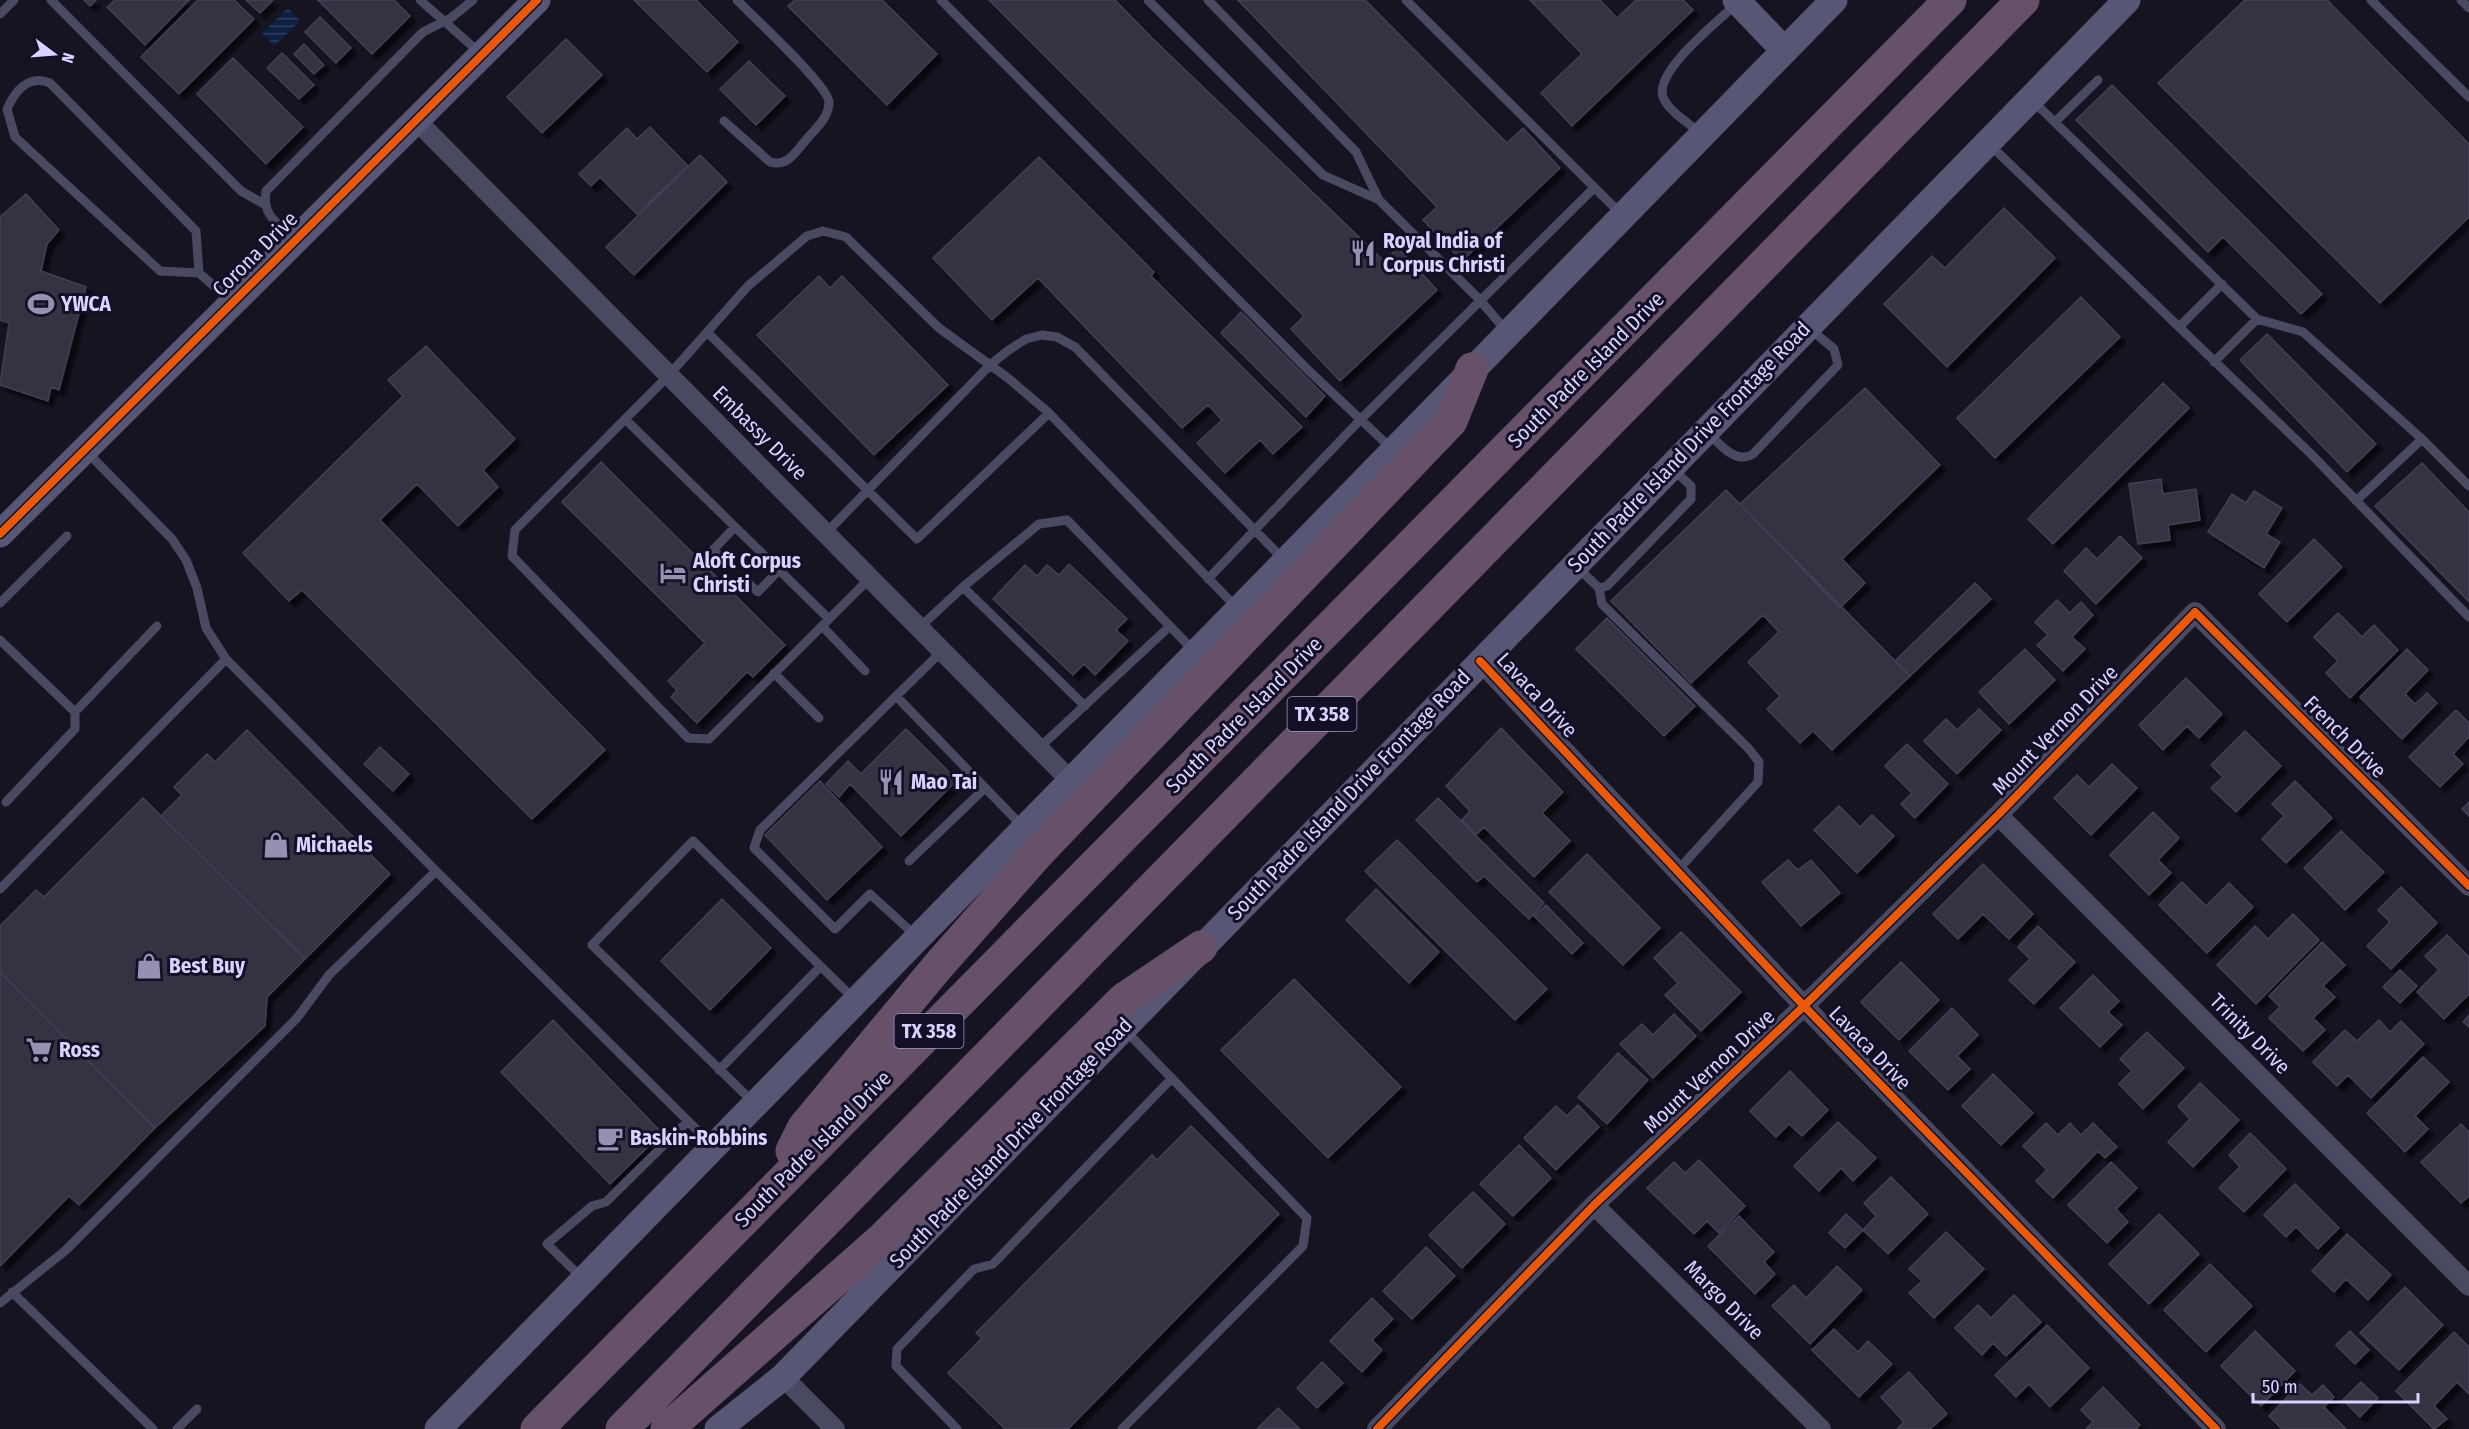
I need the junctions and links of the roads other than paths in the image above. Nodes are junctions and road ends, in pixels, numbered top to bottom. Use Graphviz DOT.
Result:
graph roads {
  1 [pos="14,0"];
  2 [pos="51,0"];
  3 [pos="420,0"];
  4 [pos="473,0"];
  5 [pos="537,0"];
  6 [pos="737,0"];
  7 [pos="940,0"];
  8 [pos="1148,0"];
  9 [pos="1208,0"];
  10 [pos="1406,0"];
  11 [pos="1834,0"];
  12 [pos="1950,0"];
  13 [pos="2023,0"];
  14 [pos="2127,0"];
  15 [pos="2371,0"];
  16 [pos="2461,0"];
  17 [pos="1737,1"];
  18 [pos="2469,8"];
  19 [pos="0,14"];
  20 [pos="442,22"];
  21 [pos="1783,49"];
  22 [pos="481,55"];
  23 [pos="2098,80"];
  24 [pos="2469,97"];
  25 [pos="2030,99"];
  26 [pos="416,120"];
  27 [pos="724,121"];
  28 [pos="2055,122"];
  29 [pos="1701,133"];
  30 [pos="1987,143"];
  31 [pos="1594,188"];
  32 [pos="1379,200"];
  33 [pos="264,204"];
  34 [pos="1622,215"];
  35 [pos="295,240"];
  36 [pos="199,273"];
  37 [pos="2222,284"];
  38 [pos="1480,300"];
  39 [pos="232,302"];
  40 [pos="2258,319"];
  41 [pos="1807,327"];
  42 [pos="2179,327"];
  43 [pos="707,332"];
  44 [pos="1507,332"];
  45 [pos="2214,362"];
  46 [pos="990,365"];
  47 [pos="1472,369"];
  48 [pos="669,375"];
  49 [pos="1048,413"];
  50 [pos="625,419"];
  51 [pos="1361,419"];
  52 [pos="1705,431"];
  53 [pos="2422,440"];
  54 [pos="85,449"];
  55 [pos="1393,449"];
  56 [pos="1670,466"];
  57 [pos="2469,486"];
  58 [pos="867,491"];
  59 [pos="2355,501"];
  60 [pos="735,527"];
  61 [pos="1255,531"];
  62 [pos="826,533"];
  63 [pos="0,534"];
  64 [pos="67,536"];
  65 [pos="721,558"];
  66 [pos="1284,561"];
  67 [pos="1574,564"];
  68 [pos="779,570"];
  69 [pos="870,578"];
  70 [pos="1209,579"];
  71 [pos="748,583"];
  72 [pos="963,587"];
  73 [pos="1599,588"];
  74 [pos="0,603"];
  75 [pos="1238,609"];
  76 [pos="2195,612"];
  77 [pos="2469,617"];
  78 [pos="825,623"];
  79 [pos="157,626"];
  80 [pos="1170,626"];
  81 [pos="920,628"];
  82 [pos="0,640"];
  83 [pos="942,651"];
  84 [pos="1195,652"];
  85 [pos="226,658"];
  86 [pos="1480,661"];
  87 [pos="865,671"];
  88 [pos="774,674"];
  89 [pos="896,696"];
  90 [pos="1085,706"];
  91 [pos="75,712"];
  92 [pos="819,718"];
  93 [pos="1039,748"];
  94 [pos="1070,780"];
  95 [pos="985,788"];
  96 [pos="6,802"];
  97 [pos="1998,814"];
  98 [pos="1024,828"];
  99 [pos="909,861"];
  100 [pos="436,871"];
  101 [pos="1677,871"];
  102 [pos="2469,886"];
  103 [pos="0,889"];
  104 [pos="919,938"];
  105 [pos="1201,947"];
  106 [pos="820,967"];
  107 [pos="857,1002"];
  108 [pos="1804,1006"];
  109 [pos="1123,1028"];
  110 [pos="719,1070"];
  111 [pos="1172,1078"];
  112 [pos="756,1105"];
  113 [pos="688,1122"];
  114 [pos="714,1148"];
  115 [pos="774,1188"];
  116 [pos="1594,1205"];
  117 [pos="584,1280"];
  118 [pos="2469,1286"];
  119 [pos="12,1292"];
  120 [pos="0,1303"];
  121 [pos="783,1377"];
  122 [pos="197,1409"];
  123 [pos="153,1429"];
  124 [pos="177,1429"];
  125 [pos="438,1429"];
  126 [pos="537,1429"];
  127 [pos="622,1429"];
  128 [pos="667,1429"];
  129 [pos="718,1429"];
  130 [pos="836,1429"];
  131 [pos="957,1429"];
  132 [pos="1122,1429"];
  133 [pos="1377,1429"];
  134 [pos="1821,1429"];
  135 [pos="2216,1429"];
  1 -- 19 [label="lane"];
  2 -- 33 [label="lane"];
  3 -- 20 [label="lane"];
  4 -- 20 [label="lane"];
  5 -- 22 [label="main road, Corona Drive"];
  6 -- 27 [label="lane"];
  7 -- 51 [label="lane"];
  8 -- 32 [label="lane"];
  9 -- 32 [label="lane"];
  10 -- 31 [label="lane"];
  11 -- 21 [label="main road"];
  12 -- 115 [label="highway, South Padre Island Drive / TX 358"];
  13 -- 127 [label="highway, TX 358"];
  14 -- 25 [label="main road, South Padre Island Drive Frontage Road"];
  15 -- 24 [label="lane"];
  16 -- 18 [label="lane"];
  17 -- 21 [label="main road"];
  17 -- 29 [label="lane"];
  20 -- 22 [label="lane"];
  20 -- 33 [label="lane"];
  21 -- 29 [label="main road"];
  22 -- 26 [label="main road, Corona Drive"];
  23 -- 28 [label="lane"];
  25 -- 28 [label="lane"];
  25 -- 30 [label="main road, South Padre Island Drive Frontage Road"];
  26 -- 35 [label="main road, Corona Drive"];
  26 -- 48 [label="street, Embassy Drive"];
  28 -- 37 [label="lane"];
  29 -- 34 [label="main road"];
  30 -- 41 [label="main road, South Padre Island Drive Frontage Road"];
  30 -- 42 [label="lane"];
  31 -- 34 [label="lane"];
  31 -- 38 [label="lane"];
  32 -- 38 [label="lane"];
  33 -- 35 [label="lane"];
  34 -- 44 [label="main road"];
  35 -- 39 [label="main road, Corona Drive"];
  36 -- 36 [label="lane"];
  36 -- 39 [label="lane"];
  37 -- 40 [label="lane"];
  37 -- 42 [label="lane"];
  38 -- 44 [label="lane"];
  38 -- 51 [label="lane"];
  39 -- 54 [label="main road, Corona Drive"];
  40 -- 45 [label="lane"];
  40 -- 53 [label="lane"];
  41 -- 52 [label="main road, South Padre Island Drive Frontage Road"];
  41 -- 52 [label="lane"];
  42 -- 45 [label="lane"];
  43 -- 46 [label="lane"];
  43 -- 48 [label="lane"];
  43 -- 58 [label="lane"];
  44 -- 47 [label="main road"];
  45 -- 59 [label="lane"];
  46 -- 49 [label="lane"];
  46 -- 58 [label="lane"];
  46 -- 61 [label="lane"];
  47 -- 55 [label="main road"];
  47 -- 115 [label="highway"];
  48 -- 50 [label="lane"];
  48 -- 62 [label="street, Embassy Drive"];
  49 -- 58 [label="lane"];
  49 -- 70 [label="lane"];
  50 -- 60 [label="lane"];
  50 -- 88 [label="lane"];
  51 -- 55 [label="lane"];
  51 -- 61 [label="lane"];
  52 -- 56 [label="main road, South Padre Island Drive Frontage Road"];
  53 -- 57 [label="lane"];
  53 -- 59 [label="lane"];
  54 -- 63 [label="main road, Corona Drive"];
  54 -- 85 [label="lane"];
  55 -- 66 [label="main road"];
  56 -- 67 [label="main road, South Padre Island Drive Frontage Road"];
  56 -- 73 [label="lane"];
  58 -- 62 [label="lane"];
  59 -- 77 [label="lane"];
  60 -- 65 [label="lane"];
  60 -- 68 [label="lane"];
  61 -- 66 [label="lane"];
  61 -- 70 [label="lane"];
  62 -- 69 [label="street, Embassy Drive"];
  64 -- 74 [label="lane"];
  66 -- 75 [label="main road"];
  67 -- 73 [label="lane"];
  67 -- 86 [label="main road, South Padre Island Drive Frontage Road"];
  68 -- 71 [label="lane"];
  68 -- 78 [label="lane"];
  69 -- 78 [label="lane"];
  69 -- 81 [label="street, Embassy Drive"];
  70 -- 75 [label="lane"];
  72 -- 80 [label="lane"];
  72 -- 81 [label="lane"];
  72 -- 90 [label="lane"];
  73 -- 101 [label="lane"];
  75 -- 84 [label="main road"];
  76 -- 97 [label="street, Mount Vernon Drive"];
  76 -- 102 [label="street, French Drive"];
  78 -- 87 [label="lane"];
  78 -- 88 [label="lane"];
  79 -- 91 [label="lane"];
  80 -- 84 [label="lane"];
  80 -- 90 [label="lane"];
  81 -- 83 [label="street, Embassy Drive"];
  82 -- 91 [label="lane"];
  83 -- 89 [label="lane"];
  83 -- 93 [label="street, Embassy Drive"];
  84 -- 94 [label="main road"];
  85 -- 100 [label="lane"];
  85 -- 103 [label="lane"];
  86 -- 101 [label="street, Lavaca Drive"];
  86 -- 105 [label="main road, South Padre Island Drive Frontage Road"];
  88 -- 92 [label="lane"];
  89 -- 95 [label="lane"];
  89 -- 104 [label="lane"];
  90 -- 93 [label="lane"];
  91 -- 96 [label="lane"];
  93 -- 94 [label="street, Embassy Drive"];
  94 -- 98 [label="main road"];
  95 -- 98 [label="lane"];
  95 -- 99 [label="lane"];
  97 -- 108 [label="street, Mount Vernon Drive"];
  97 -- 118 [label="street, Trinity Drive"];
  98 -- 104 [label="main road"];
  100 -- 113 [label="lane"];
  100 -- 119 [label="lane"];
  101 -- 108 [label="street, Lavaca Drive"];
  104 -- 107 [label="main road"];
  105 -- 109 [label="main road, South Padre Island Drive Frontage Road"];
  105 -- 128 [label="highway"];
  106 -- 107 [label="lane"];
  106 -- 110 [label="lane"];
  106 -- 110 [label="lane"];
  107 -- 112 [label="main road"];
  108 -- 116 [label="street, Mount Vernon Drive"];
  108 -- 135 [label="street, Lavaca Drive"];
  109 -- 111 [label="lane"];
  109 -- 121 [label="main road, South Padre Island Drive Frontage Road"];
  110 -- 112 [label="lane"];
  111 -- 131 [label="lane"];
  111 -- 132 [label="lane"];
  112 -- 114 [label="main road"];
  113 -- 114 [label="lane"];
  113 -- 117 [label="lane"];
  114 -- 117 [label="main road"];
  115 -- 126 [label="highway, South Padre Island Drive / TX 358"];
  116 -- 133 [label="street, Mount Vernon Drive"];
  116 -- 134 [label="street, Margo Drive"];
  117 -- 125 [label="main road"];
  119 -- 120 [label="lane"];
  119 -- 123 [label="lane"];
  121 -- 129 [label="main road, South Padre Island Drive Frontage Road"];
  121 -- 130 [label="street"];
  122 -- 124 [label="lane"];
}
